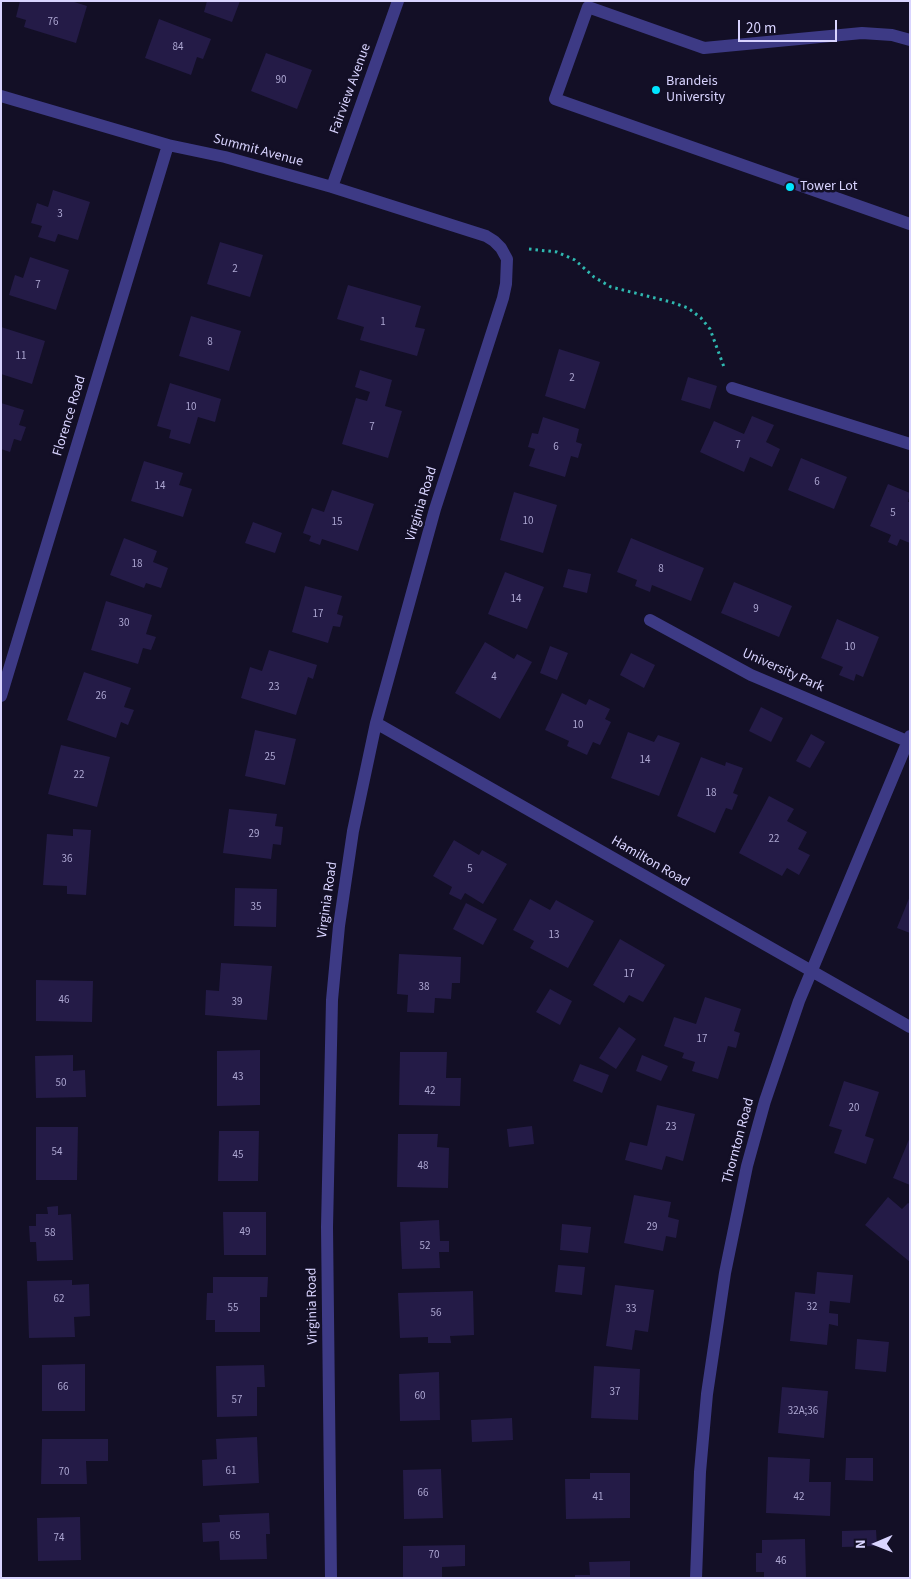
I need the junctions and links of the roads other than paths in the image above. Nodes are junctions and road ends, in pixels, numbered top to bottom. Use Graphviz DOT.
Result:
graph roads {
  1 [pos="398,1"];
  2 [pos="910,40"];
  3 [pos="1,96"];
  4 [pos="168,145"];
  5 [pos="332,187"];
  6 [pos="910,224"];
  7 [pos="501,248"];
  8 [pos="732,388"];
  9 [pos="910,444"];
  10 [pos="650,620"];
  11 [pos="1,696"];
  12 [pos="376,723"];
  13 [pos="908,739"];
  14 [pos="811,970"];
  15 [pos="910,1027"];
  16 [pos="331,1578"];
  17 [pos="696,1578"];
  1 -- 5 [label="street, Fairview Avenue"];
  2 -- 6 [label="street"];
  3 -- 4 [label="street, Summit Avenue"];
  4 -- 5 [label="street, Summit Avenue"];
  4 -- 11 [label="street, Florence Road"];
  5 -- 7 [label="street, Summit Avenue"];
  7 -- 12 [label="street, Virginia Road"];
  8 -- 9 [label="street"];
  10 -- 13 [label="street, University Park"];
  12 -- 14 [label="street, Hamilton Road"];
  12 -- 16 [label="street, Virginia Road"];
  13 -- 14 [label="street, Thornton Road"];
  14 -- 15 [label="street, Hamilton Road"];
  14 -- 17 [label="street, Thornton Road"];
}
